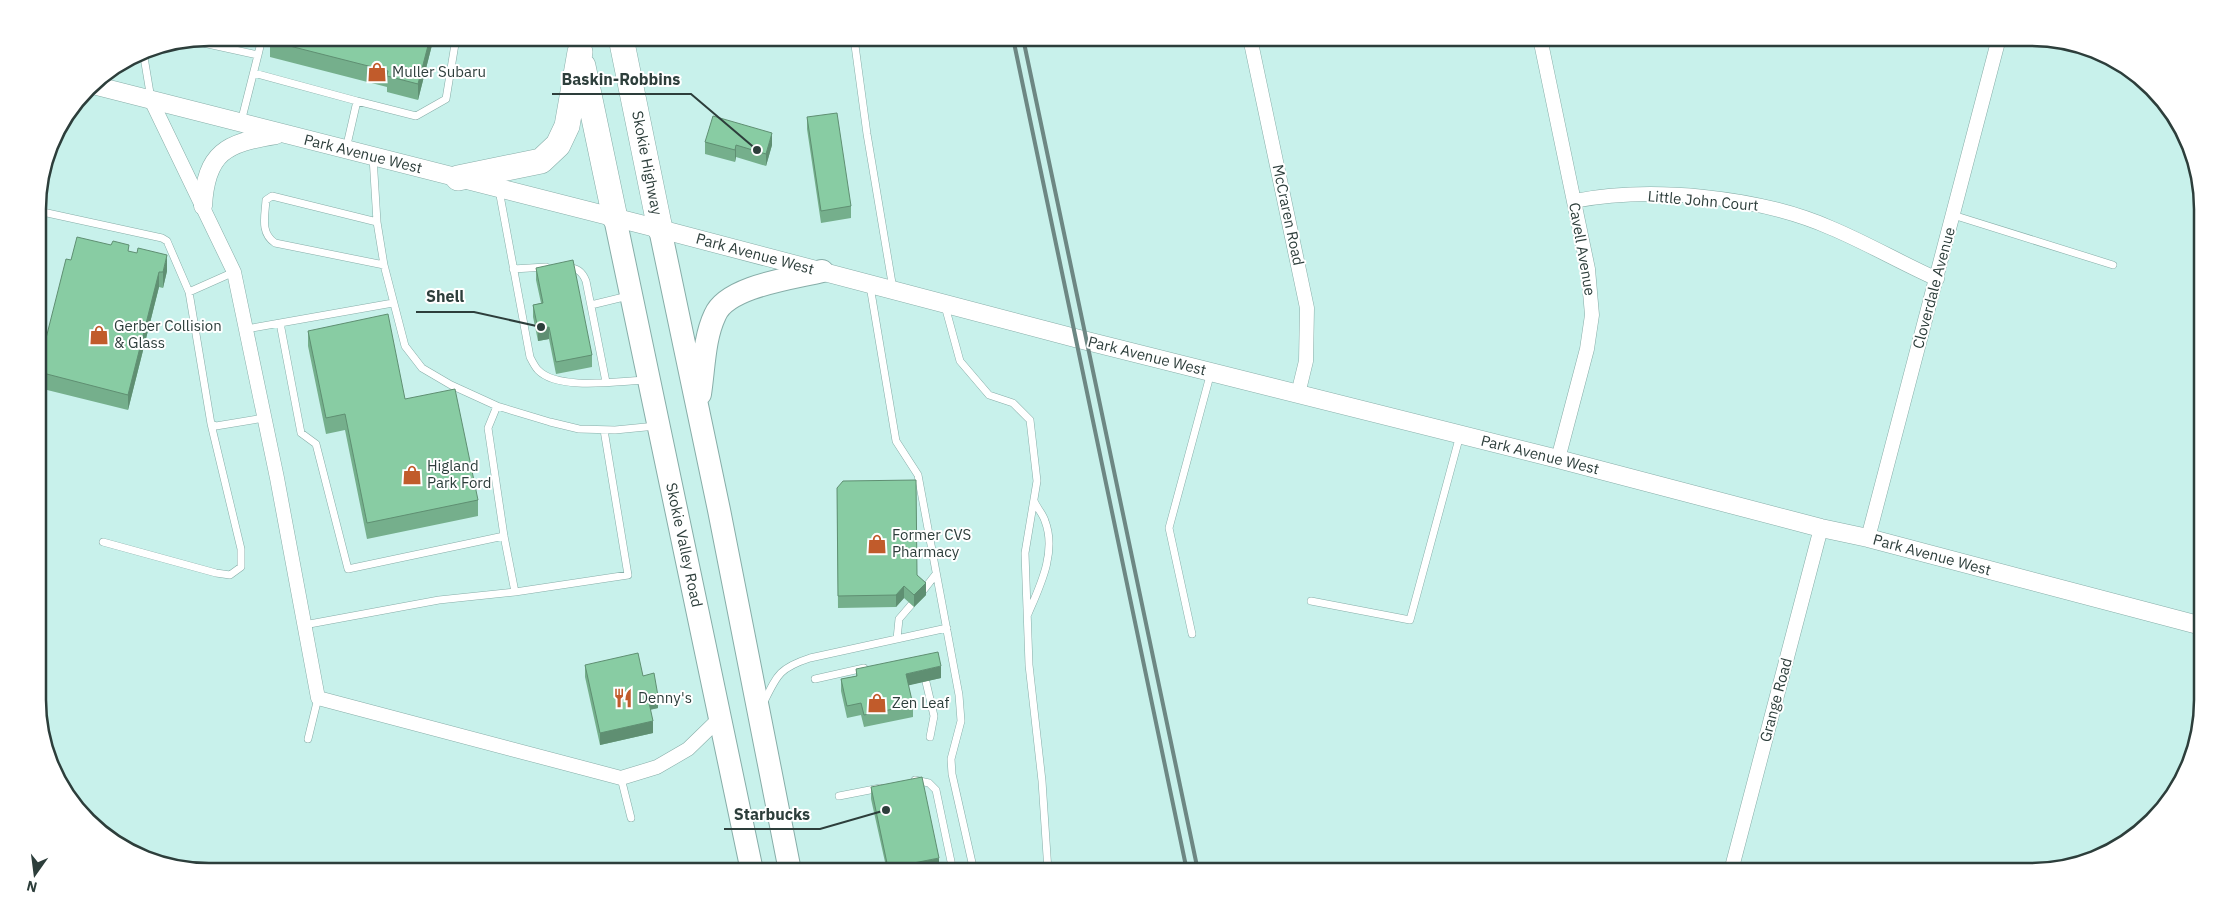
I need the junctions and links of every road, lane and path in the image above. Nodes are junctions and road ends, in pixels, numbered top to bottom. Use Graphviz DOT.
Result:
graph roads {
  1 [pos="217,46"];
  2 [pos="260,46"];
  3 [pos="455,46"];
  4 [pos="578,46"];
  5 [pos="578,46"];
  6 [pos="623,46"];
  7 [pos="855,46"];
  8 [pos="1252,46"];
  9 [pos="1542,46"];
  10 [pos="1997,46"];
  11 [pos="258,55"];
  12 [pos="144,60"];
  13 [pos="254,73"];
  14 [pos="102,87"];
  15 [pos="151,100"];
  16 [pos="357,101"];
  17 [pos="241,122"];
  18 [pos="284,133"];
  19 [pos="345,149"];
  20 [pos="373,156"];
  21 [pos="458,178"];
  22 [pos="498,188"];
  23 [pos="1574,201"];
  24 [pos="203,206"];
  25 [pos="47,213"];
  26 [pos="1953,215"];
  27 [pos="615,218"];
  28 [pos="377,222"];
  29 [pos="660,229"];
  30 [pos="384,265"];
  31 [pos="2113,265"];
  32 [pos="560,266"];
  33 [pos="551,267"];
  34 [pos="513,269"];
  35 [pos="822,271"];
  36 [pos="234,272"];
  37 [pos="1937,279"];
  38 [pos="869,284"];
  39 [pos="893,290"];
  40 [pos="189,292"];
  41 [pos="631,295"];
  42 [pos="393,303"];
  43 [pos="944,303"];
  44 [pos="591,305"];
  45 [pos="280,323"];
  46 [pos="246,329"];
  47 [pos="1211,372"];
  48 [pos="649,380"];
  49 [pos="606,382"];
  50 [pos="1298,394"];
  51 [pos="497,406"];
  52 [pos="698,410"];
  53 [pos="264,418"];
  54 [pos="211,424"];
  55 [pos="659,426"];
  56 [pos="604,430"];
  57 [pos="1460,435"];
  58 [pos="1558,459"];
  59 [pos="1034,501"];
  60 [pos="1821,528"];
  61 [pos="504,536"];
  62 [pos="1868,538"];
  63 [pos="103,542"];
  64 [pos="936,574"];
  65 [pos="515,592"];
  66 [pos="922,592"];
  67 [pos="1311,601"];
  68 [pos="911,604"];
  69 [pos="1027,617"];
  70 [pos="2194,624"];
  71 [pos="304,625"];
  72 [pos="947,628"];
  73 [pos="1192,634"];
  74 [pos="896,638"];
  75 [pos="872,667"];
  76 [pos="815,679"];
  77 [pos="926,682"];
  78 [pos="318,698"];
  79 [pos="759,713"];
  80 [pos="720,718"];
  81 [pos="930,737"];
  82 [pos="308,739"];
  83 [pos="621,778"];
  84 [pos="906,782"];
  85 [pos="887,786"];
  86 [pos="839,796"];
  87 [pos="631,818"];
  88 [pos="1733,862"];
  89 [pos="750,863"];
  90 [pos="788,863"];
  91 [pos="950,863"];
  92 [pos="972,863"];
  93 [pos="1047,863"];
  1 -- 11 [label="lane"];
  2 -- 11 [label="lane"];
  3 -- 16 [label="lane"];
  4 -- 21 [label="highway"];
  5 -- 27 [label="highway"];
  6 -- 29 [label="highway, Skokie Highway"];
  7 -- 39 [label="lane"];
  8 -- 50 [label="street, McCraren Road"];
  9 -- 23 [label="street, Cavell Avenue"];
  10 -- 26 [label="street, Cloverdale Avenue"];
  11 -- 13 [label="lane"];
  12 -- 15 [label="lane"];
  13 -- 16 [label="lane"];
  13 -- 17 [label="lane"];
  14 -- 15 [label="street, Park Avenue West"];
  15 -- 17 [label="street, Park Avenue West"];
  15 -- 24 [label="street"];
  16 -- 19 [label="lane"];
  17 -- 18 [label="street, Park Avenue West"];
  18 -- 19 [label="street, Park Avenue West"];
  18 -- 24 [label="street"];
  19 -- 20 [label="street, Park Avenue West"];
  20 -- 21 [label="street, Park Avenue West"];
  20 -- 28 [label="lane"];
  21 -- 22 [label="street, Park Avenue West"];
  22 -- 27 [label="street, Park Avenue West"];
  22 -- 34 [label="lane"];
  23 -- 37 [label="street, Little John Court"];
  23 -- 58 [label="street, Cavell Avenue"];
  24 -- 36 [label="street"];
  25 -- 40 [label="lane"];
  26 -- 31 [label="lane"];
  26 -- 37 [label="street, Cloverdale Avenue"];
  27 -- 29 [label="street, Park Avenue West"];
  27 -- 41 [label="highway, Skokie Valley Road"];
  28 -- 30 [label="lane"];
  28 -- 30 [label="lane"];
  29 -- 35 [label="street, Park Avenue West"];
  29 -- 52 [label="highway"];
  30 -- 42 [label="lane"];
  32 -- 44 [label="lane"];
  33 -- 34 [label="lane"];
  34 -- 49 [label="lane"];
  35 -- 38 [label="street, Park Avenue West"];
  35 -- 52 [label="highway"];
  36 -- 40 [label="lane"];
  36 -- 46 [label="street"];
  37 -- 62 [label="street, Cloverdale Avenue"];
  38 -- 39 [label="street, Park Avenue West"];
  38 -- 64 [label="lane"];
  39 -- 43 [label="street, Park Avenue West"];
  40 -- 54 [label="lane"];
  41 -- 44 [label="lane"];
  41 -- 48 [label="highway, Skokie Valley Road"];
  42 -- 45 [label="lane"];
  42 -- 51 [label="lane"];
  43 -- 47 [label="street, Park Avenue West"];
  43 -- 59 [label="lane"];
  44 -- 49 [label="lane"];
  45 -- 46 [label="lane"];
  45 -- 61 [label="lane"];
  46 -- 53 [label="street"];
  47 -- 50 [label="street, Park Avenue West"];
  47 -- 73 [label="lane"];
  48 -- 49 [label="lane"];
  48 -- 55 [label="highway, Skokie Valley Road"];
  50 -- 57 [label="street, Park Avenue West"];
  51 -- 56 [label="lane"];
  51 -- 61 [label="lane"];
  52 -- 79 [label="highway"];
  53 -- 54 [label="lane"];
  53 -- 71 [label="street"];
  54 -- 63 [label="lane"];
  55 -- 56 [label="lane"];
  55 -- 80 [label="highway, Skokie Valley Road"];
  56 -- 65 [label="lane"];
  57 -- 58 [label="street, Park Avenue West"];
  57 -- 67 [label="lane"];
  58 -- 60 [label="street, Park Avenue West"];
  59 -- 69 [label="lane"];
  59 -- 69 [label="lane"];
  60 -- 62 [label="street, Park Avenue West"];
  60 -- 88 [label="street, Grange Road"];
  61 -- 65 [label="lane"];
  62 -- 70 [label="street, Park Avenue West"];
  64 -- 66 [label="lane"];
  64 -- 72 [label="lane"];
  65 -- 71 [label="lane"];
  68 -- 74 [label="lane"];
  69 -- 93 [label="lane"];
  71 -- 78 [label="street"];
  72 -- 74 [label="lane"];
  72 -- 92 [label="lane"];
  74 -- 79 [label="lane"];
  75 -- 76 [label="lane"];
  77 -- 81 [label="lane"];
  78 -- 82 [label="lane"];
  78 -- 83 [label="street"];
  79 -- 90 [label="highway"];
  80 -- 83 [label="street"];
  80 -- 89 [label="highway, Skokie Valley Road"];
  83 -- 87 [label="lane"];
  84 -- 91 [label="lane"];
  85 -- 86 [label="lane"];
}
